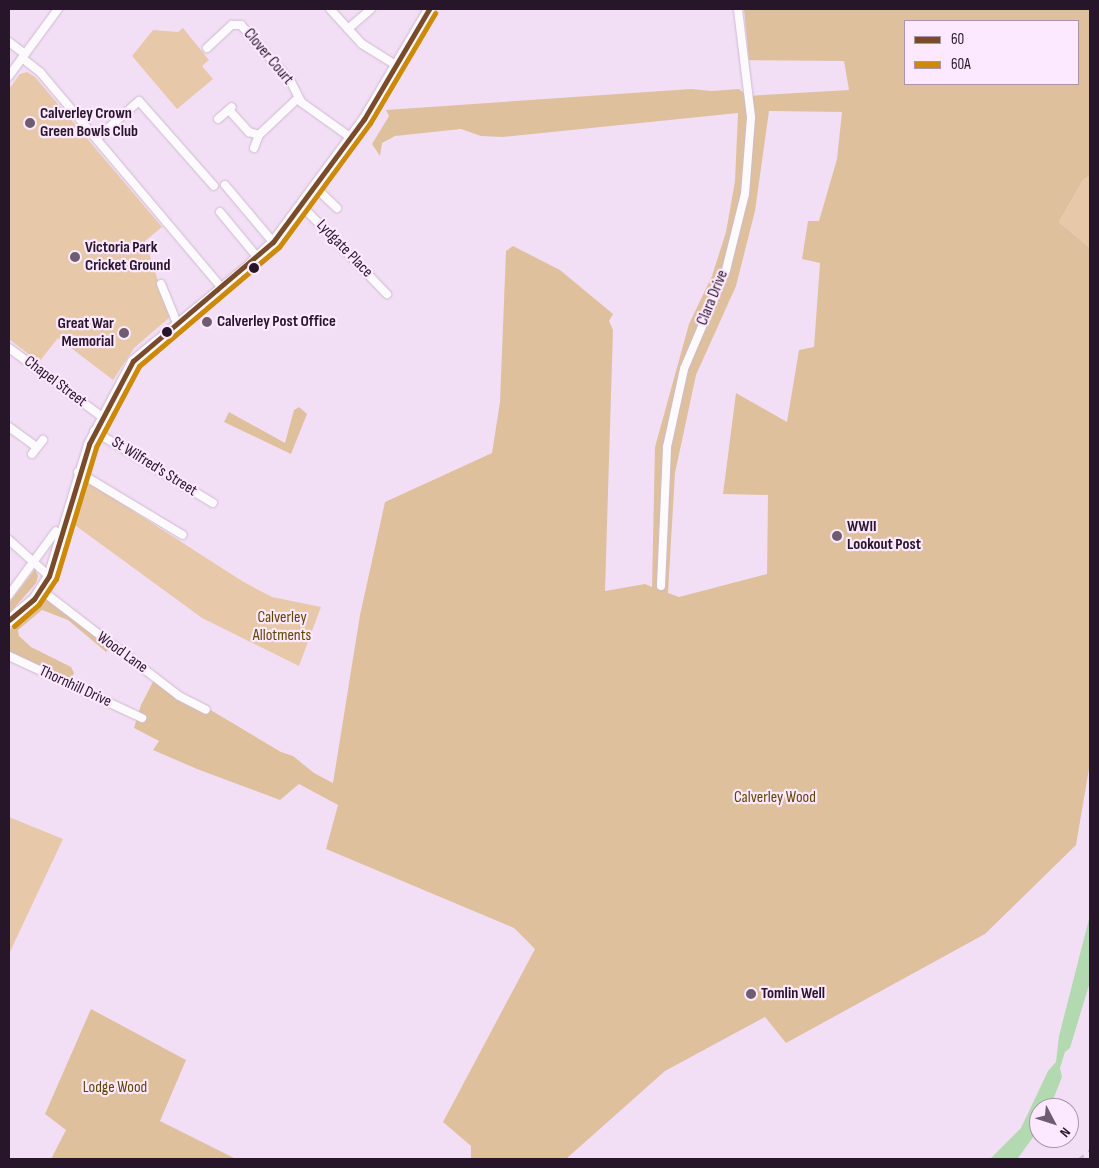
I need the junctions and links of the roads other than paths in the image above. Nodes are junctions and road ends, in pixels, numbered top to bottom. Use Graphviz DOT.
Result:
graph roads {
  1 [pos="58,9"];
  2 [pos="330,9"];
  3 [pos="371,9"];
  4 [pos="429,9"];
  5 [pos="738,9"];
  6 [pos="348,29"];
  7 [pos="9,42"];
  8 [pos="207,48"];
  9 [pos="23,56"];
  10 [pos="395,65"];
  11 [pos="9,76"];
  12 [pos="298,98"];
  13 [pos="218,118"];
  14 [pos="259,135"];
  15 [pos="350,137"];
  16 [pos="97,138"];
  17 [pos="254,148"];
  18 [pos="225,185"];
  19 [pos="214,186"];
  20 [pos="314,186"];
  21 [pos="301,205"];
  22 [pos="337,208"];
  23 [pos="220,212"];
  24 [pos="273,242"];
  25 [pos="258,258"];
  26 [pos="161,284"];
  27 [pos="222,288"];
  28 [pos="386,294"];
  29 [pos="177,323"];
  30 [pos="9,348"];
  31 [pos="101,416"];
  32 [pos="9,427"];
  33 [pos="94,431"];
  34 [pos="43,440"];
  35 [pos="78,472"];
  36 [pos="213,503"];
  37 [pos="56,531"];
  38 [pos="183,535"];
  39 [pos="9,540"];
  40 [pos="34,563"];
  41 [pos="49,576"];
  42 [pos="661,586"];
  43 [pos="41,590"];
  44 [pos="9,595"];
  45 [pos="9,620"];
  46 [pos="9,656"];
  47 [pos="206,710"];
  48 [pos="142,718"];
  1 -- 9 [label="street"];
  2 -- 6 [label="street"];
  3 -- 6 [label="street"];
  4 -- 10 [label="main road"];
  5 -- 42 [label="street, Clara Drive"];
  6 -- 10 [label="street"];
  7 -- 9 [label="street"];
  8 -- 12 [label="street, Clover Court"];
  9 -- 11 [label="street"];
  9 -- 16 [label="street"];
  10 -- 15 [label="main road"];
  12 -- 14 [label="street"];
  12 -- 15 [label="street, Clover Court"];
  13 -- 14 [label="street"];
  14 -- 17 [label="street"];
  15 -- 20 [label="main road"];
  16 -- 19 [label="street"];
  16 -- 27 [label="street"];
  18 -- 24 [label="street"];
  20 -- 21 [label="main road"];
  20 -- 22 [label="street"];
  21 -- 24 [label="main road"];
  21 -- 28 [label="street, Lydgate Place"];
  23 -- 25 [label="street"];
  24 -- 25 [label="main road"];
  25 -- 27 [label="main road"];
  26 -- 29 [label="street"];
  27 -- 29 [label="main road"];
  29 -- 31 [label="main road"];
  30 -- 31 [label="street, Chapel Street"];
  31 -- 33 [label="main road"];
  32 -- 34 [label="street"];
  33 -- 35 [label="main road"];
  33 -- 36 [label="street, St Wilfred's Street"];
  35 -- 38 [label="street"];
  35 -- 41 [label="main road"];
  37 -- 40 [label="street"];
  39 -- 40 [label="street"];
  40 -- 41 [label="street"];
  40 -- 44 [label="street"];
  41 -- 43 [label="main road"];
  43 -- 45 [label="main road"];
  43 -- 47 [label="street, Wood Lane"];
  46 -- 48 [label="street, Thornhill Drive"];
}
